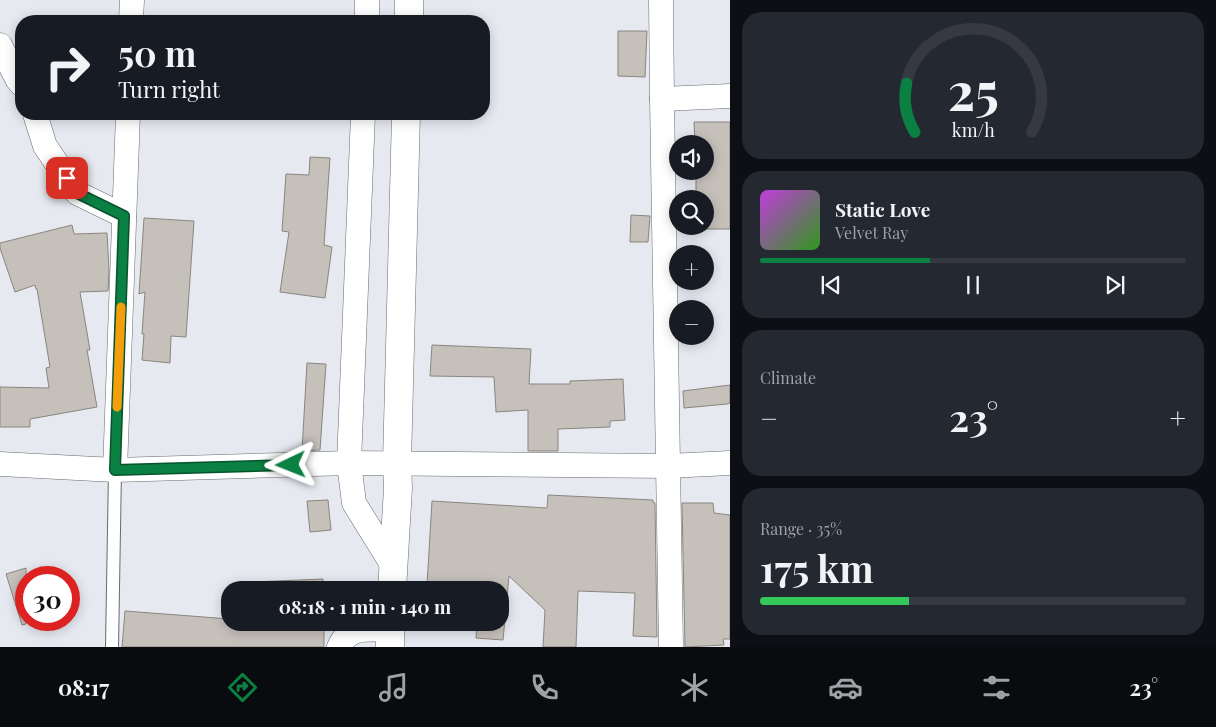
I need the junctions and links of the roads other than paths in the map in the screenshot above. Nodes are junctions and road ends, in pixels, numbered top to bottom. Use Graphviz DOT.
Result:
graph roads {
  1 [pos="132,0"];
  2 [pos="367,0"];
  3 [pos="409,0"];
  4 [pos="661,0"];
  5 [pos="131,15"];
  6 [pos="367,15"];
  7 [pos="409,15"];
  8 [pos="0,45"];
  9 [pos="13,82"];
  10 [pos="730,96"];
  11 [pos="662,99"];
  12 [pos="37,120"];
  13 [pos="128,120"];
  14 [pos="363,120"];
  15 [pos="406,120"];
  16 [pos="124,216"];
  17 [pos="349,463"];
  18 [pos="397,463"];
  19 [pos="730,463"];
  20 [pos="0,464"];
  21 [pos="668,466"];
  22 [pos="115,470"];
  23 [pos="392,578"];
  24 [pos="390,633"];
  25 [pos="112,647"];
  26 [pos="339,647"];
  27 [pos="671,647"];
  1 -- 5 [label="street"];
  2 -- 6 [label="street"];
  3 -- 7 [label="highway"];
  4 -- 11 [label="street"];
  8 -- 9 [label="street"];
  10 -- 11 [label="street"];
  11 -- 21 [label="street"];
  12 -- 16 [label="street"];
  13 -- 16 [label="street"];
  14 -- 17 [label="street"];
  15 -- 18 [label="highway"];
  16 -- 22 [label="street"];
  17 -- 18 [label="street"];
  17 -- 22 [label="street"];
  17 -- 23 [label="street"];
  18 -- 21 [label="street"];
  18 -- 23 [label="highway"];
  19 -- 21 [label="street"];
  20 -- 22 [label="street"];
  21 -- 27 [label="street"];
  22 -- 25 [label="lane"];
  24 -- 26 [label="street"];
}
